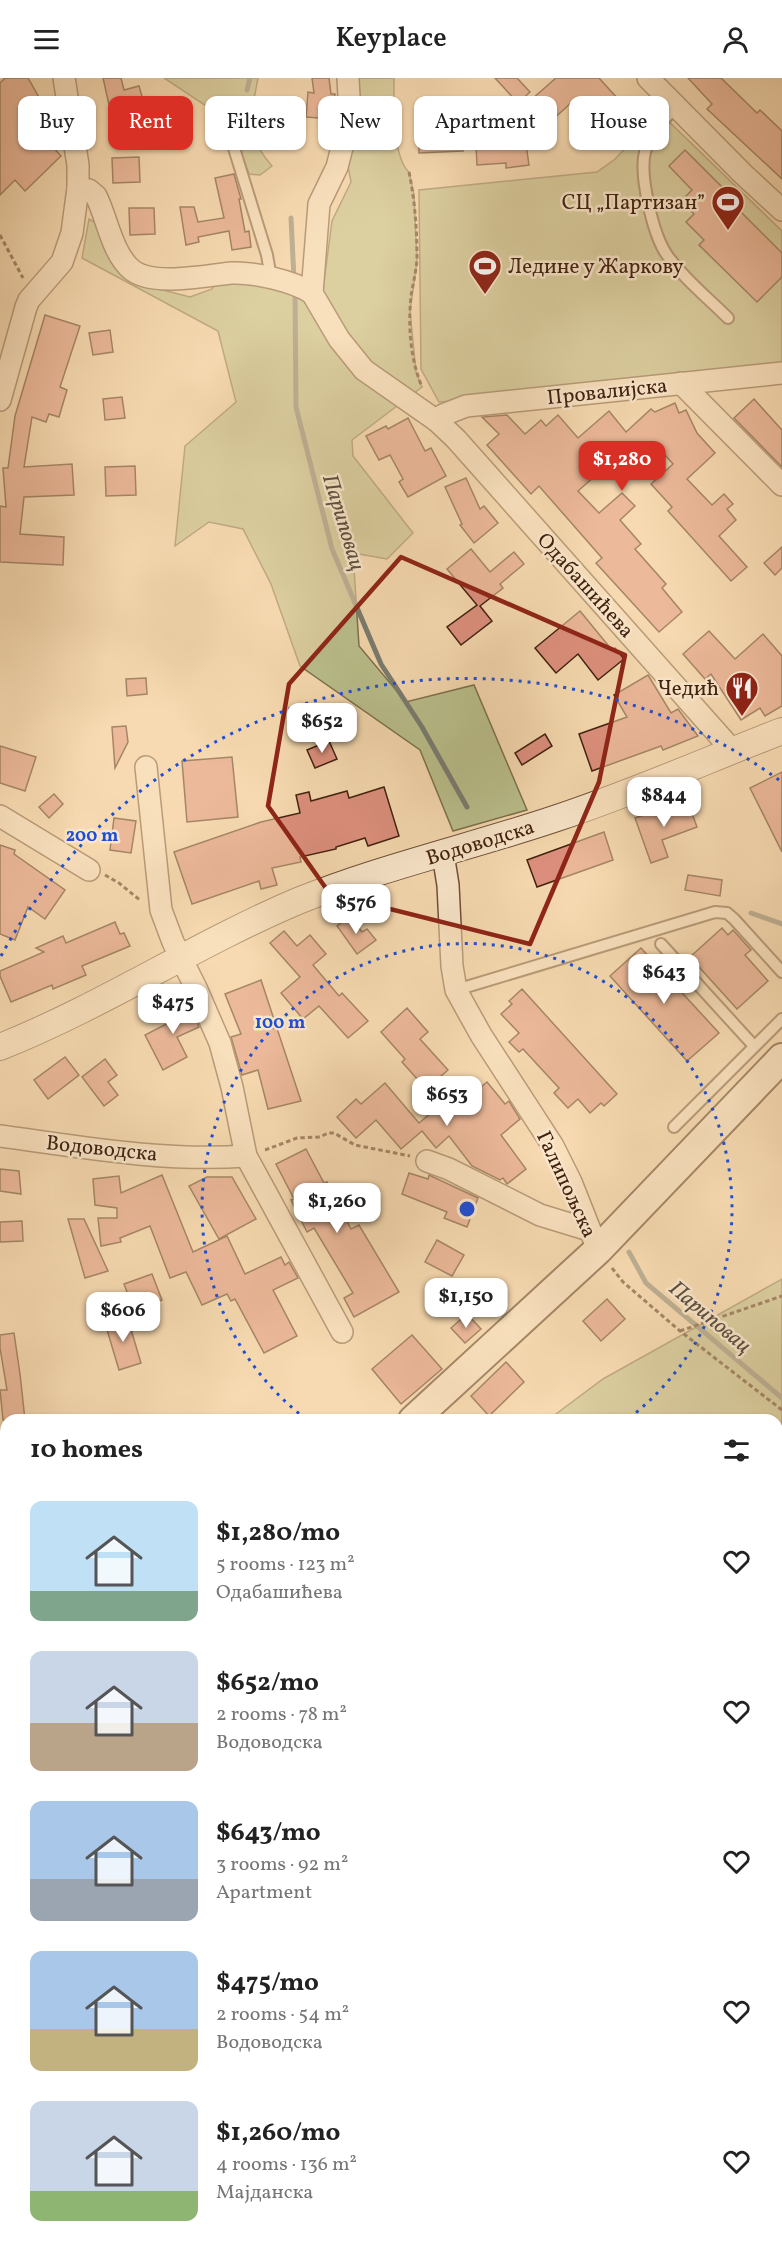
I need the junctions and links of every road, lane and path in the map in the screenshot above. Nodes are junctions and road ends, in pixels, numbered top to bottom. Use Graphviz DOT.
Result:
graph roads {
  1 [pos="64,78"];
  2 [pos="348,78"];
  3 [pos="648,78"];
  4 [pos="676,106"];
  5 [pos="234,150"];
  6 [pos="409,172"];
  7 [pos="78,188"];
  8 [pos="782,210"];
  9 [pos="0,235"];
  10 [pos="278,281"];
  11 [pos="309,291"];
  12 [pos="26,307"];
  13 [pos="728,318"];
  14 [pos="782,374"];
  15 [pos="681,383"];
  16 [pos="0,400"];
  17 [pos="437,421"];
  18 [pos="782,484"];
  19 [pos="782,731"];
  20 [pos="733,751"];
  21 [pos="146,767"];
  22 [pos="0,816"];
  23 [pos="443,854"];
  24 [pos="89,870"];
  25 [pos="161,910"];
  26 [pos="662,944"];
  27 [pos="181,958"];
  28 [pos="782,972"];
  29 [pos="456,990"];
  30 [pos="782,1018"];
  31 [pos="0,1047"];
  32 [pos="754,1047"];
  33 [pos="782,1058"];
  34 [pos="674,1127"];
  35 [pos="0,1136"];
  36 [pos="246,1156"];
  37 [pos="427,1161"];
  38 [pos="594,1240"];
  39 [pos="782,1296"];
  40 [pos="680,1331"];
  41 [pos="342,1332"];
  42 [pos="782,1410"];
  43 [pos="419,1414"];
  1 -- 7 [label="street"];
  2 -- 11 [label="street"];
  3 -- 4 [label="street"];
  4 -- 8 [label="street"];
  4 -- 13 [label="lane"];
  5 -- 10 [label="lane"];
  6 -- 17 [label="path"];
  7 -- 10 [label="street"];
  7 -- 12 [label="street"];
  9 -- 12 [label="path"];
  10 -- 11 [label="street"];
  11 -- 17 [label="street, Одабашићева"];
  12 -- 16 [label="street"];
  14 -- 15 [label="street, Провалијска"];
  15 -- 17 [label="street, Провалијска"];
  15 -- 18 [label="street"];
  17 -- 20 [label="street, Одабашићева"];
  19 -- 20 [label="street, Водоводска"];
  20 -- 23 [label="street, Водоводска"];
  21 -- 25 [label="street"];
  22 -- 24 [label="street"];
  23 -- 27 [label="street, Водоводска"];
  23 -- 29 [label="street, Галипољска"];
  24 -- 25 [label="path"];
  25 -- 27 [label="street"];
  26 -- 32 [label="lane"];
  27 -- 31 [label="street, Водоводска"];
  27 -- 36 [label="street"];
  28 -- 29 [label="lane"];
  29 -- 38 [label="street, Галипољска"];
  30 -- 32 [label="lane"];
  32 -- 34 [label="lane"];
  33 -- 38 [label="main road"];
  35 -- 36 [label="street, Водоводска"];
  36 -- 37 [label="path"];
  36 -- 41 [label="street"];
  37 -- 38 [label="street"];
  38 -- 40 [label="path"];
  38 -- 43 [label="main road"];
  39 -- 40 [label="path"];
  40 -- 42 [label="path"];
}
